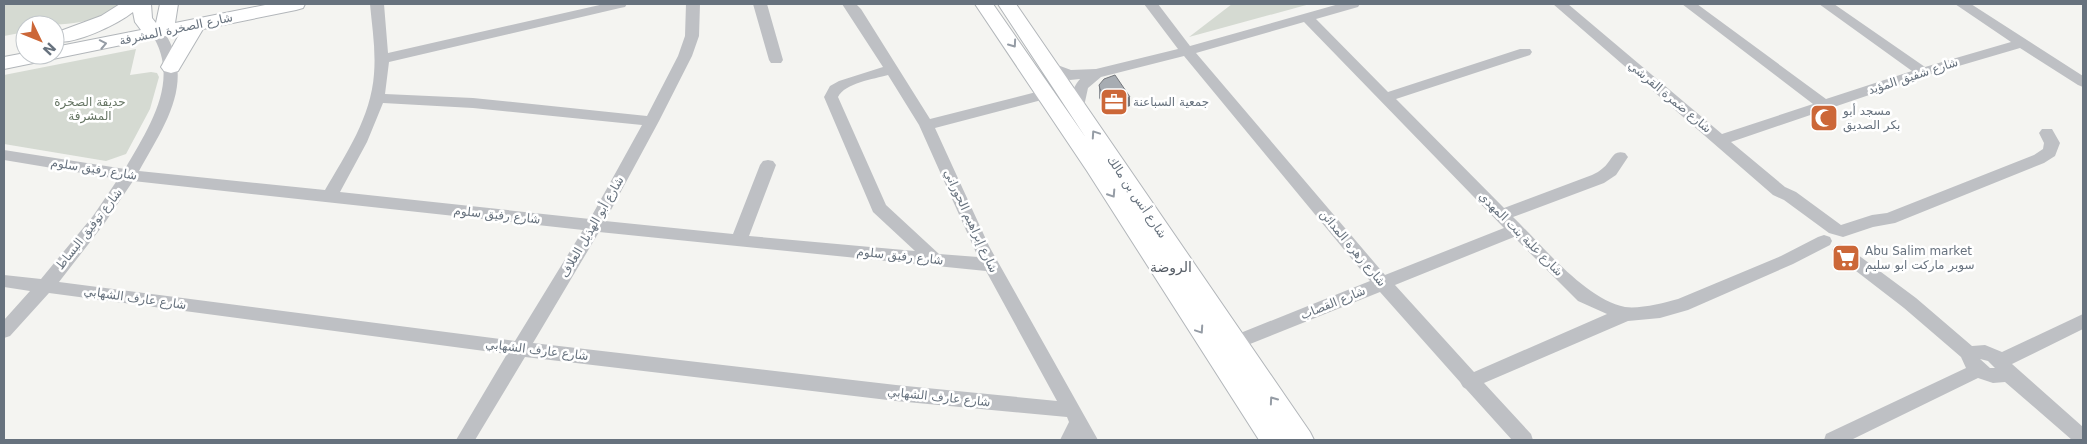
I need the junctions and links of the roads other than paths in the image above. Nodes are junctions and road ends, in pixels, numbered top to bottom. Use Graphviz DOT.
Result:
graph roads {
  1 [pos="131,4"];
  2 [pos="227,4"];
  3 [pos="296,4"];
  4 [pos="377,4"];
  5 [pos="620,4"];
  6 [pos="693,4"];
  7 [pos="760,4"];
  8 [pos="848,4"];
  9 [pos="984,4"];
  10 [pos="1007,4"];
  11 [pos="1151,4"];
  12 [pos="1353,4"];
  13 [pos="1560,4"];
  14 [pos="1689,4"];
  15 [pos="1826,4"];
  16 [pos="1962,4"];
  17 [pos="169,10"];
  18 [pos="143,12"];
  19 [pos="1306,18"];
  20 [pos="196,25"];
  21 [pos="158,33"];
  22 [pos="65,39"];
  23 [pos="65,40"];
  24 [pos="65,42"];
  25 [pos="2021,43"];
  26 [pos="1187,51"];
  27 [pos="1525,52"];
  28 [pos="382,59"];
  29 [pos="776,60"];
  30 [pos="171,67"];
  31 [pos="1052,68"];
  32 [pos="891,69"];
  33 [pos="1923,72"];
  34 [pos="1096,74"];
  35 [pos="2081,78"];
  36 [pos="1048,94"];
  37 [pos="378,98"];
  38 [pos="1384,98"];
  39 [pos="1824,105"];
  40 [pos="1078,108"];
  41 [pos="652,121"];
  42 [pos="926,125"];
  43 [pos="2047,133"];
  44 [pos="1721,140"];
  45 [pos="4,155"];
  46 [pos="1620,157"];
  47 [pos="768,165"];
  48 [pos="130,175"];
  49 [pos="330,196"];
  50 [pos="1501,214"];
  51 [pos="594,226"];
  52 [pos="1516,230"];
  53 [pos="1838,240"];
  54 [pos="739,241"];
  55 [pos="935,260"];
  56 [pos="991,265"];
  57 [pos="4,281"];
  58 [pos="1382,282"];
  59 [pos="44,286"];
  60 [pos="1626,314"];
  61 [pos="2083,321"];
  62 [pos="4,330"];
  63 [pos="1234,343"];
  64 [pos="521,349"];
  65 [pos="1977,359"];
  66 [pos="2001,369"];
  67 [pos="1469,382"];
  68 [pos="1075,417"];
  69 [pos="2083,438"];
  70 [pos="466,440"];
  71 [pos="1069,440"];
  72 [pos="1089,440"];
  73 [pos="1272,440"];
  74 [pos="1301,440"];
  75 [pos="1524,440"];
  76 [pos="1834,440"];
  77 [pos="2073,440"];
  1 -- 22 [label="main road"];
  2 -- 17 [label="main road, شارع الصخرة المشرفة"];
  3 -- 20 [label="main road, شارع الصخرة المشرفة"];
  4 -- 28 [label="street"];
  5 -- 28 [label="street"];
  6 -- 41 [label="street, شارع أبو الهذيل العلاف"];
  7 -- 29 [label="street"];
  8 -- 32 [label="street, شارع إبراهيم الحوراني"];
  9 -- 36 [label="main road, شارع أنس بن مالك, one-way"];
  10 -- 31 [label="main road, شارع أنس بن مالك"];
  11 -- 26 [label="street, شارع زهرة المدائن"];
  12 -- 19 [label="street"];
  13 -- 44 [label="street, شارع ضمرة القرشي"];
  14 -- 39 [label="street"];
  15 -- 33 [label="street"];
  16 -- 25 [label="street"];
  17 -- 18 [label="main road, شارع الصخرة المشرفة"];
  17 -- 21 [label="main road"];
  18 -- 21 [label="main road"];
  18 -- 23 [label="main road, شارع الصخرة المشرفة"];
  19 -- 26 [label="street"];
  19 -- 38 [label="street, شارع علية بنت المهدي"];
  20 -- 21 [label="main road, شارع الصخرة المشرفة"];
  20 -- 30 [label="main road"];
  24 -- 21 [label="main road, شارع الصخرة المشرفة, one-way"];
  21 -- 30 [label="street, شارع توفيق البساط"];
  25 -- 33 [label="street, شارع شفيق المؤيد"];
  25 -- 35 [label="street"];
  26 -- 34 [label="street"];
  26 -- 58 [label="street, شارع زهرة المدائن"];
  27 -- 38 [label="street"];
  28 -- 37 [label="street"];
  30 -- 48 [label="street, شارع توفيق البساط"];
  31 -- 34 [label="street"];
  31 -- 40 [label="main road, شارع أنس بن مالك"];
  32 -- 42 [label="street, شارع إبراهيم الحوراني"];
  32 -- 55 [label="street"];
  33 -- 39 [label="street, شارع شفيق المؤيد"];
  34 -- 40 [label="street"];
  36 -- 42 [label="street"];
  36 -- 73 [label="main road, شارع أنس بن مالك, one-way"];
  37 -- 41 [label="street"];
  37 -- 49 [label="street"];
  38 -- 50 [label="street, شارع علية بنت المهدي"];
  39 -- 44 [label="street, شارع شفيق المؤيد"];
  63 -- 40 [label="main road, شارع أنس بن مالك, one-way"];
  41 -- 51 [label="street, شارع أبو الهذيل العلاف"];
  42 -- 56 [label="street, شارع إبراهيم الحوراني"];
  43 -- 53 [label="street, شارع علية بنت المهدي"];
  44 -- 53 [label="street, شارع ضمرة القرشي"];
  45 -- 48 [label="street, شارع رفيق سلوم"];
  46 -- 50 [label="street"];
  47 -- 54 [label="street"];
  48 -- 49 [label="street, شارع رفيق سلوم"];
  48 -- 59 [label="street, شارع توفيق البساط"];
  49 -- 51 [label="street, شارع رفيق سلوم"];
  50 -- 52 [label="street, شارع علية بنت المهدي"];
  51 -- 54 [label="street, شارع رفيق سلوم"];
  51 -- 64 [label="street, شارع أبو الهذيل العلاف"];
  52 -- 58 [label="street, شارع القصاب"];
  52 -- 60 [label="street, شارع علية بنت المهدي"];
  53 -- 60 [label="street, شارع علية بنت المهدي"];
  53 -- 65 [label="street, شارع ضمرة القرشي"];
  54 -- 55 [label="street, شارع رفيق سلوم"];
  55 -- 56 [label="street, شارع رفيق سلوم"];
  56 -- 68 [label="street, شارع إبراهيم الحوراني"];
  57 -- 59 [label="street, شارع عارف الشهابي"];
  58 -- 63 [label="street, شارع القصاب"];
  58 -- 67 [label="street, شارع زهرة المدائن"];
  59 -- 62 [label="street, شارع توفيق البساط"];
  59 -- 64 [label="street, شارع عارف الشهابي"];
  60 -- 67 [label="street"];
  61 -- 66 [label="street"];
  74 -- 63 [label="main road, شارع أنس بن مالك, one-way"];
  64 -- 68 [label="street, شارع عارف الشهابي"];
  64 -- 70 [label="street, شارع أبو الهذيل العلاف"];
  65 -- 66 [label="street"];
  65 -- 76 [label="street"];
  66 -- 69 [label="street"];
  66 -- 77 [label="street"];
  67 -- 75 [label="street, شارع زهرة المدائن"];
  68 -- 71 [label="street"];
  68 -- 72 [label="street, شارع إبراهيم الحوراني"];
}
